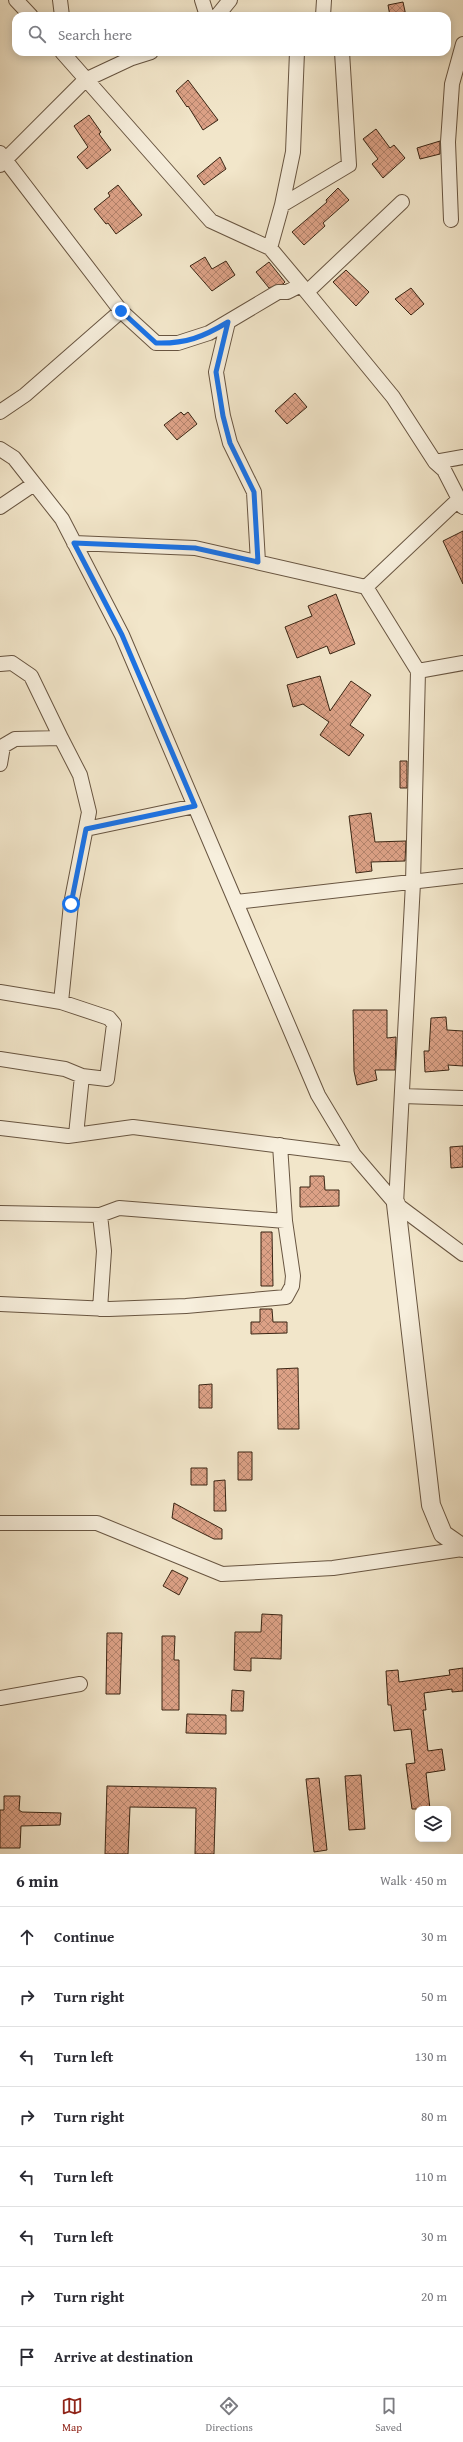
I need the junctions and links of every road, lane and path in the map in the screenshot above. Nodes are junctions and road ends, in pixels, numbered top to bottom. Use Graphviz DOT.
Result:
graph roads {
  1 [pos="16,0"];
  2 [pos="60,0"];
  3 [pos="202,0"];
  4 [pos="230,0"];
  5 [pos="324,0"];
  6 [pos="27,12"];
  7 [pos="62,12"];
  8 [pos="206,12"];
  9 [pos="220,12"];
  10 [pos="323,12"];
  11 [pos="463,44"];
  12 [pos="65,56"];
  13 [pos="138,56"];
  14 [pos="297,56"];
  15 [pos="342,56"];
  16 [pos="85,80"];
  17 [pos="2,160"];
  18 [pos="402,202"];
  19 [pos="282,205"];
  20 [pos="451,220"];
  21 [pos="270,248"];
  22 [pos="304,288"];
  23 [pos="121,311"];
  24 [pos="228,322"];
  25 [pos="0,412"];
  26 [pos="0,449"];
  27 [pos="463,457"];
  28 [pos="435,462"];
  29 [pos="34,484"];
  30 [pos="461,503"];
  31 [pos="0,507"];
  32 [pos="74,543"];
  33 [pos="258,562"];
  34 [pos="366,586"];
  35 [pos="463,663"];
  36 [pos="0,664"];
  37 [pos="418,671"];
  38 [pos="61,738"];
  39 [pos="0,764"];
  40 [pos="195,806"];
  41 [pos="86,829"];
  42 [pos="463,876"];
  43 [pos="413,883"];
  44 [pos="236,902"];
  45 [pos="0,992"];
  46 [pos="61,1002"];
  47 [pos="0,1059"];
  48 [pos="82,1076"];
  49 [pos="402,1096"];
  50 [pos="463,1098"];
  51 [pos="0,1128"];
  52 [pos="76,1135"];
  53 [pos="280,1145"];
  54 [pos="354,1155"];
  55 [pos="396,1204"];
  56 [pos="0,1213"];
  57 [pos="100,1215"];
  58 [pos="285,1221"];
  59 [pos="463,1254"];
  60 [pos="0,1304"];
  61 [pos="100,1309"];
  62 [pos="0,1523"];
  63 [pos="463,1548"];
  64 [pos="80,1684"];
  65 [pos="0,1698"];
  1 -- 6 [label="street"];
  2 -- 7 [label="street"];
  3 -- 8 [label="street"];
  4 -- 9 [label="street"];
  5 -- 10 [label="street"];
  11 -- 20 [label="street"];
  12 -- 16 [label="street"];
  13 -- 16 [label="street"];
  14 -- 19 [label="street"];
  15 -- 19 [label="street"];
  16 -- 17 [label="street"];
  16 -- 21 [label="street"];
  17 -- 23 [label="street"];
  18 -- 22 [label="street"];
  19 -- 21 [label="street"];
  21 -- 22 [label="street"];
  22 -- 24 [label="street"];
  22 -- 28 [label="street"];
  23 -- 24 [label="street"];
  23 -- 25 [label="street"];
  24 -- 33 [label="street"];
  26 -- 29 [label="street"];
  27 -- 28 [label="street"];
  28 -- 30 [label="street"];
  29 -- 31 [label="street"];
  29 -- 32 [label="street"];
  30 -- 34 [label="street"];
  32 -- 33 [label="street"];
  32 -- 40 [label="street"];
  33 -- 34 [label="street"];
  34 -- 37 [label="street"];
  35 -- 37 [label="street"];
  36 -- 38 [label="street"];
  37 -- 43 [label="street"];
  38 -- 39 [label="street"];
  38 -- 41 [label="street"];
  40 -- 41 [label="street"];
  40 -- 44 [label="street"];
  41 -- 46 [label="street"];
  42 -- 43 [label="street"];
  43 -- 44 [label="street"];
  43 -- 49 [label="street"];
  44 -- 54 [label="street"];
  45 -- 46 [label="street"];
  46 -- 48 [label="street"];
  47 -- 48 [label="street"];
  48 -- 52 [label="street"];
  49 -- 50 [label="street"];
  49 -- 55 [label="street"];
  51 -- 52 [label="street"];
  52 -- 53 [label="street"];
  53 -- 54 [label="street"];
  53 -- 58 [label="street"];
  54 -- 55 [label="street"];
  55 -- 59 [label="street"];
  55 -- 63 [label="street"];
  56 -- 57 [label="street"];
  57 -- 58 [label="street"];
  57 -- 61 [label="street"];
  58 -- 61 [label="street"];
  60 -- 61 [label="street"];
  62 -- 63 [label="street"];
  64 -- 65 [label="street"];
}
